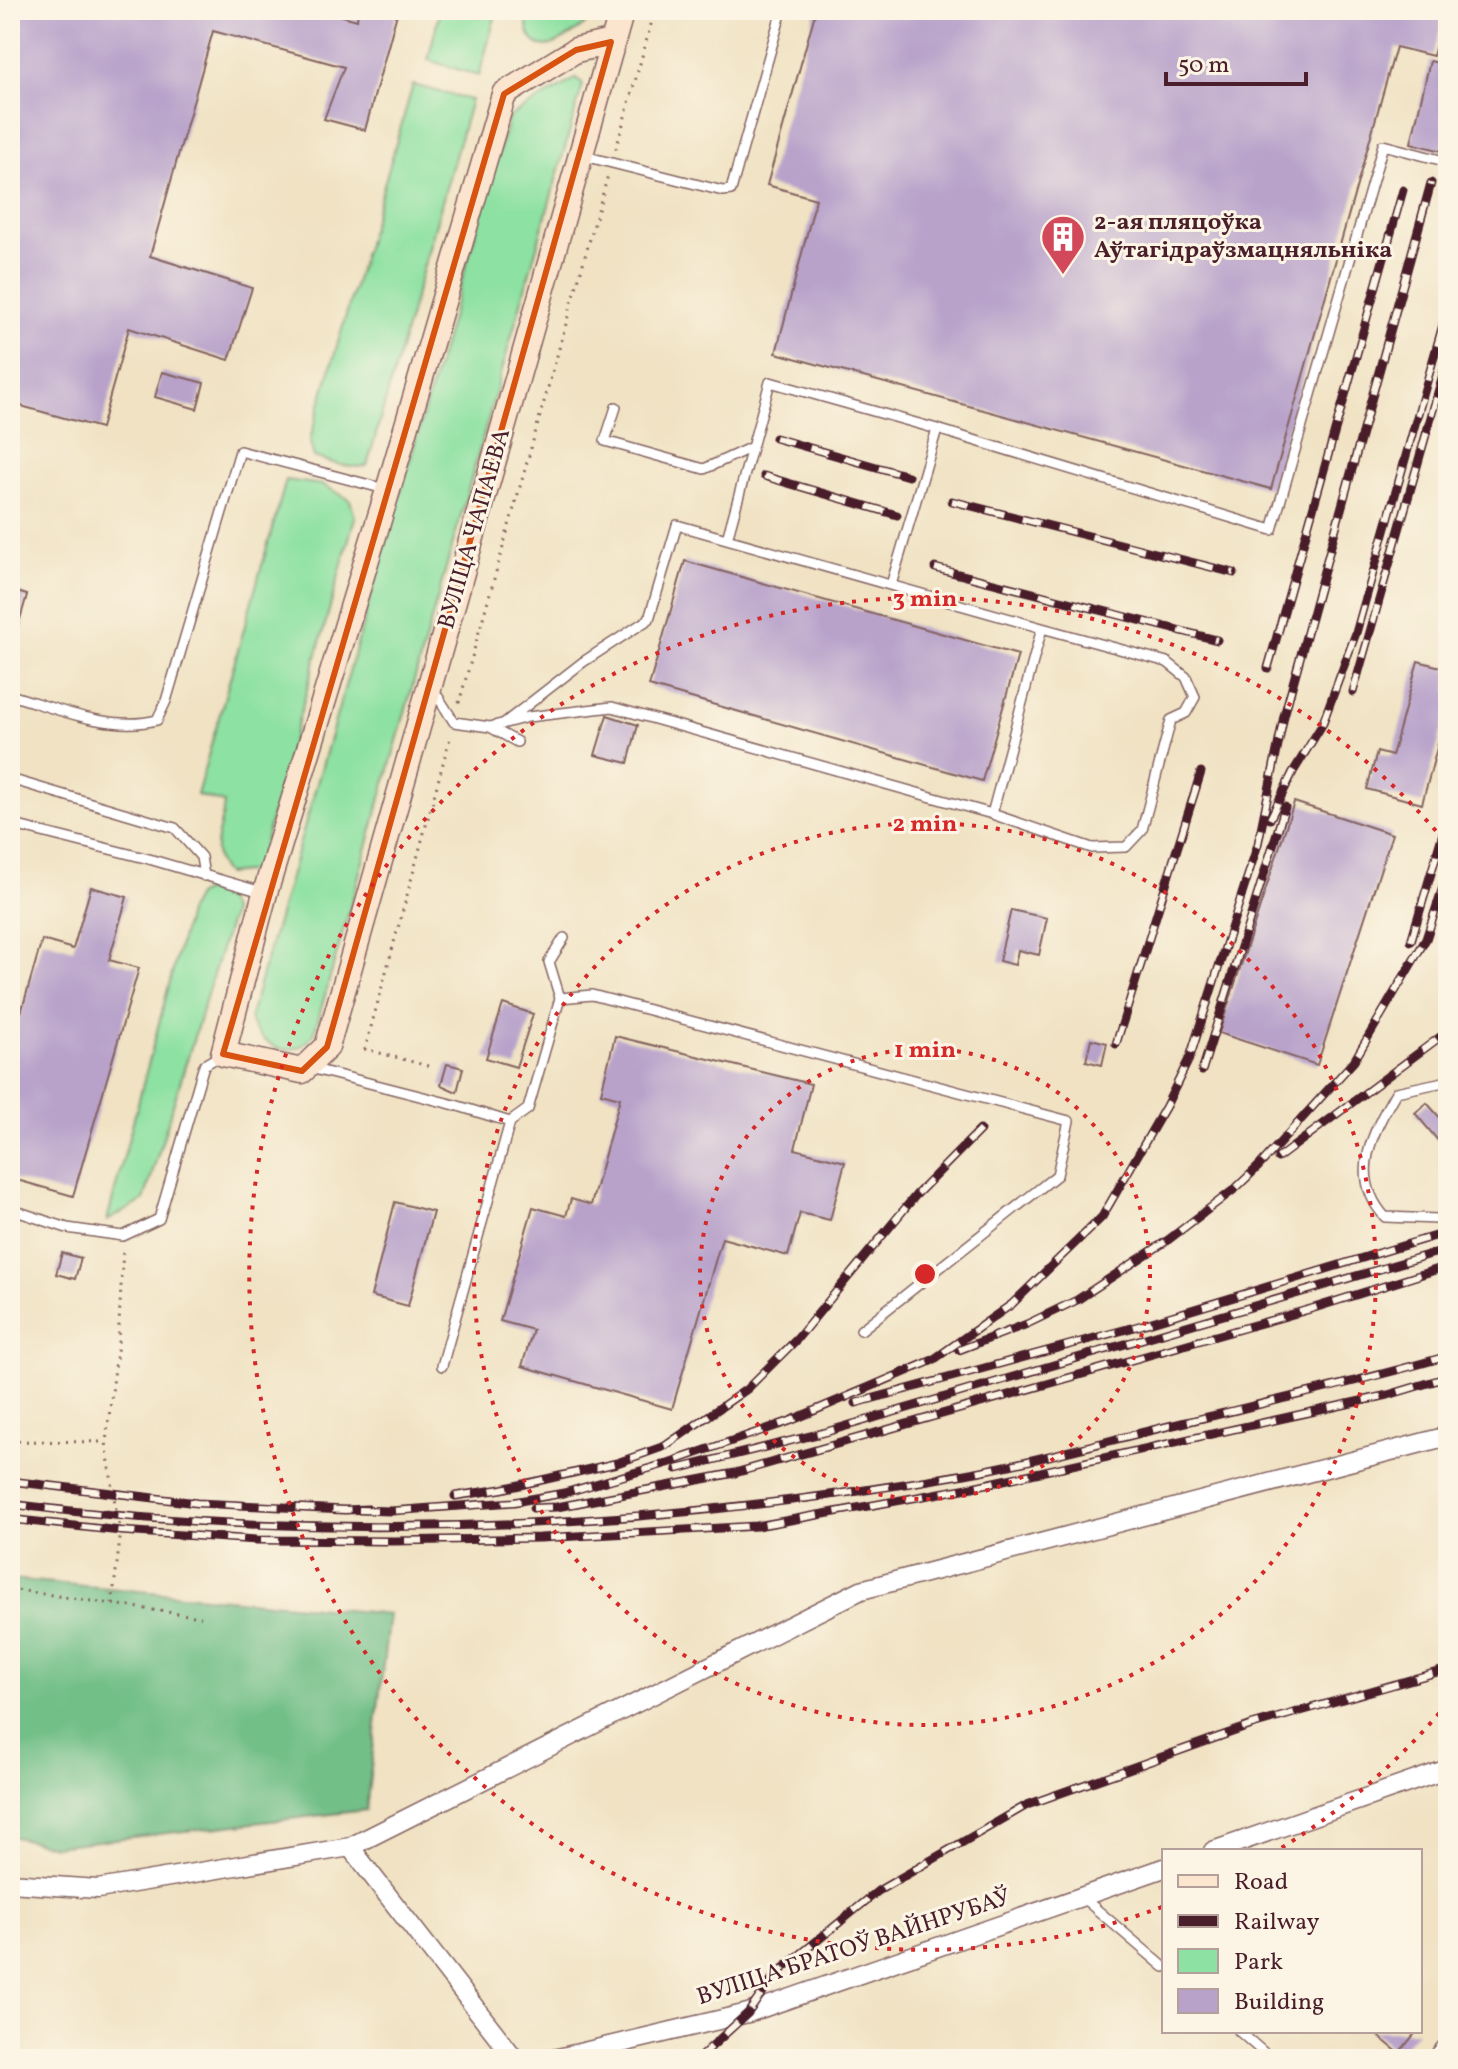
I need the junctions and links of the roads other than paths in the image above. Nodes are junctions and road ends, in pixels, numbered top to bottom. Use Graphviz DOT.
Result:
graph roads {
  1 [pos="622,10"];
  2 [pos="782,10"];
  3 [pos="611,42"];
  4 [pos="580,156"];
  5 [pos="1448,162"];
  6 [pos="616,407"];
  7 [pos="937,429"];
  8 [pos="752,447"];
  9 [pos="388,490"];
  10 [pos="727,539"];
  11 [pos="891,585"];
  12 [pos="1042,628"];
  13 [pos="431,686"];
  14 [pos="10,695"];
  15 [pos="503,724"];
  16 [pos="490,727"];
  17 [pos="517,742"];
  18 [pos="10,779"];
  19 [pos="992,814"];
  20 [pos="10,824"];
  21 [pos="204,876"];
  22 [pos="265,893"];
  23 [pos="564,938"];
  24 [pos="560,998"];
  25 [pos="223,1054"];
  26 [pos="307,1067"];
  27 [pos="1448,1081"];
  28 [pos="510,1122"];
  29 [pos="10,1209"];
  30 [pos="1448,1216"];
  31 [pos="861,1330"];
  32 [pos="442,1366"];
  33 [pos="1448,1436"];
  34 [pos="1448,1769"];
  35 [pos="350,1847"];
  36 [pos="1219,1849"];
  37 [pos="1162,1869"];
  38 [pos="10,1883"];
  39 [pos="1082,1897"];
  40 [pos="1162,1965"];
  41 [pos="1241,2033"];
  42 [pos="1448,2039"];
  43 [pos="515,2059"];
  44 [pos="554,2059"];
  45 [pos="1271,2059"];
  46 [pos="1431,2059"];
  1 -- 3 [label="street, ВУЛІЦА ЧАПАЕВА"];
  2 -- 4 [label="lane"];
  3 -- 4 [label="street, ВУЛІЦА ЧАПАЕВА"];
  3 -- 9 [label="street"];
  4 -- 13 [label="street, ВУЛІЦА ЧАПАЕВА"];
  5 -- 7 [label="lane"];
  6 -- 8 [label="lane"];
  7 -- 8 [label="lane"];
  7 -- 11 [label="lane"];
  8 -- 10 [label="lane"];
  9 -- 14 [label="lane"];
  9 -- 22 [label="street"];
  10 -- 11 [label="lane"];
  10 -- 15 [label="lane"];
  11 -- 12 [label="lane"];
  12 -- 19 [label="lane"];
  12 -- 19 [label="lane"];
  13 -- 16 [label="lane"];
  13 -- 26 [label="street, ВУЛІЦА ЧАПАЕВА"];
  15 -- 16 [label="lane"];
  15 -- 19 [label="lane"];
  16 -- 17 [label="lane"];
  18 -- 21 [label="lane"];
  20 -- 21 [label="lane"];
  21 -- 22 [label="lane"];
  22 -- 25 [label="street"];
  23 -- 24 [label="lane"];
  24 -- 28 [label="lane"];
  24 -- 31 [label="lane"];
  25 -- 26 [label="street"];
  25 -- 29 [label="lane"];
  26 -- 28 [label="lane"];
  27 -- 30 [label="lane"];
  28 -- 32 [label="lane"];
  33 -- 35 [label="street"];
  34 -- 36 [label="street"];
  35 -- 38 [label="street"];
  35 -- 43 [label="street"];
  37 -- 39 [label="street, ВУЛІЦА БРАТОЎ ВАЙНРУБАЎ"];
  39 -- 40 [label="lane"];
  39 -- 44 [label="street, ВУЛІЦА БРАТОЎ ВАЙНРУБАЎ"];
  41 -- 45 [label="lane"];
  42 -- 46 [label="lane"];
}
